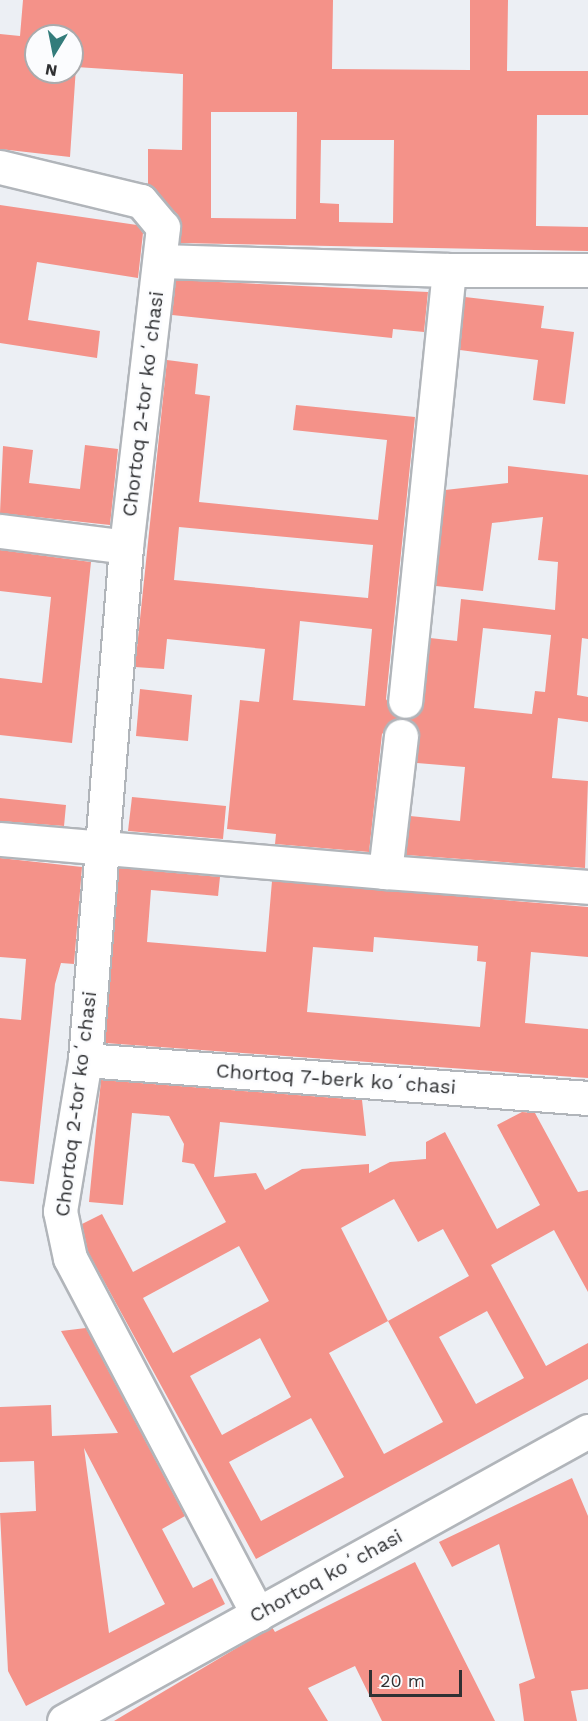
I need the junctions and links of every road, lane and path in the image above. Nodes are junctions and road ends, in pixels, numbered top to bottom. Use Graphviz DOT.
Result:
graph roads {
  1 [pos="0,166"];
  2 [pos="161,261"];
  3 [pos="449,270"];
  4 [pos="588,270"];
  5 [pos="0,531"];
  6 [pos="126,547"];
  7 [pos="405,701"];
  8 [pos="401,736"];
  9 [pos="0,839"];
  10 [pos="99,850"];
  11 [pos="385,872"];
  12 [pos="588,887"];
  13 [pos="85,1060"];
  14 [pos="588,1098"];
  15 [pos="588,1431"];
  16 [pos="258,1614"];
  17 [pos="64,1721"];
  1 -- 2 [label="street, Chortoq 2-tor koʻchasi"];
  2 -- 3 [label="street"];
  2 -- 6 [label="street, Chortoq 2-tor koʻchasi"];
  3 -- 4 [label="street"];
  3 -- 7 [label="street"];
  5 -- 6 [label="street"];
  6 -- 10 [label="street, Chortoq 2-tor koʻchasi"];
  8 -- 11 [label="street"];
  9 -- 10 [label="street"];
  10 -- 11 [label="street"];
  10 -- 13 [label="street, Chortoq 2-tor koʻchasi"];
  11 -- 12 [label="street"];
  13 -- 14 [label="street, Chortoq 7-berk koʻchasi"];
  13 -- 16 [label="street, Chortoq 2-tor koʻchasi"];
  15 -- 16 [label="street, Chortoq koʻchasi"];
  16 -- 17 [label="street, Chortoq koʻchasi"];
}
